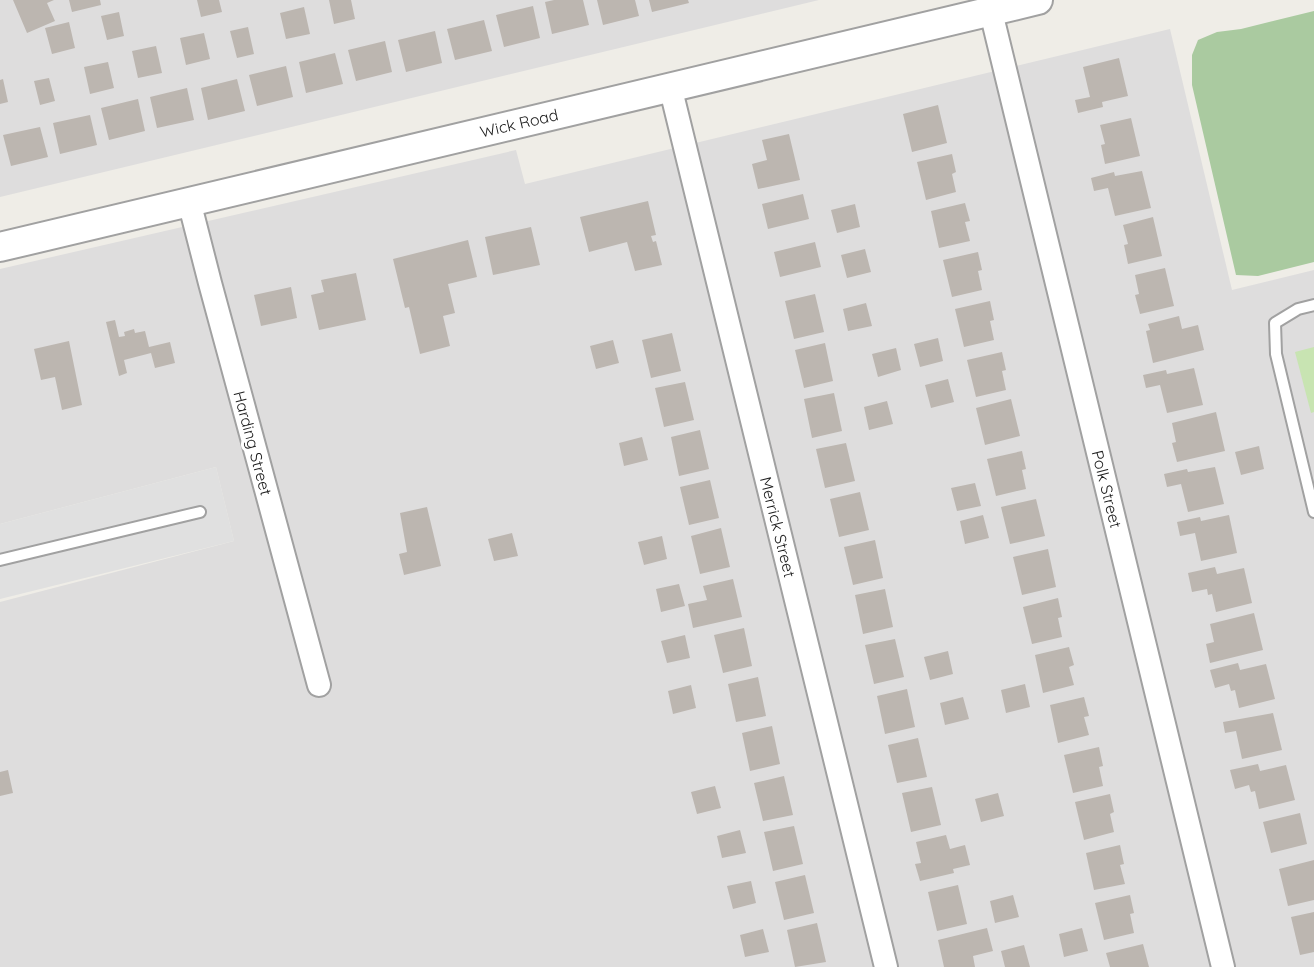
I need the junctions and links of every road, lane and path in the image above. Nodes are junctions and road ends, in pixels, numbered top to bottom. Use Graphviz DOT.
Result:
graph roads {
  1 [pos="1038,0"];
  2 [pos="991,12"];
  3 [pos="670,87"];
  4 [pos="189,201"];
  5 [pos="0,247"];
  6 [pos="1314,305"];
  7 [pos="200,512"];
  8 [pos="1314,512"];
  9 [pos="0,560"];
  10 [pos="319,685"];
  11 [pos="886,967"];
  12 [pos="1223,967"];
  1 -- 2 [label="street, Wick Road"];
  2 -- 3 [label="street, Wick Road"];
  2 -- 12 [label="street, Polk Street"];
  3 -- 4 [label="street, Wick Road"];
  3 -- 11 [label="street, Merrick Street"];
  4 -- 5 [label="street, Wick Road"];
  4 -- 10 [label="street, Harding Street"];
  6 -- 8 [label="lane"];
  7 -- 9 [label="lane"];
}
